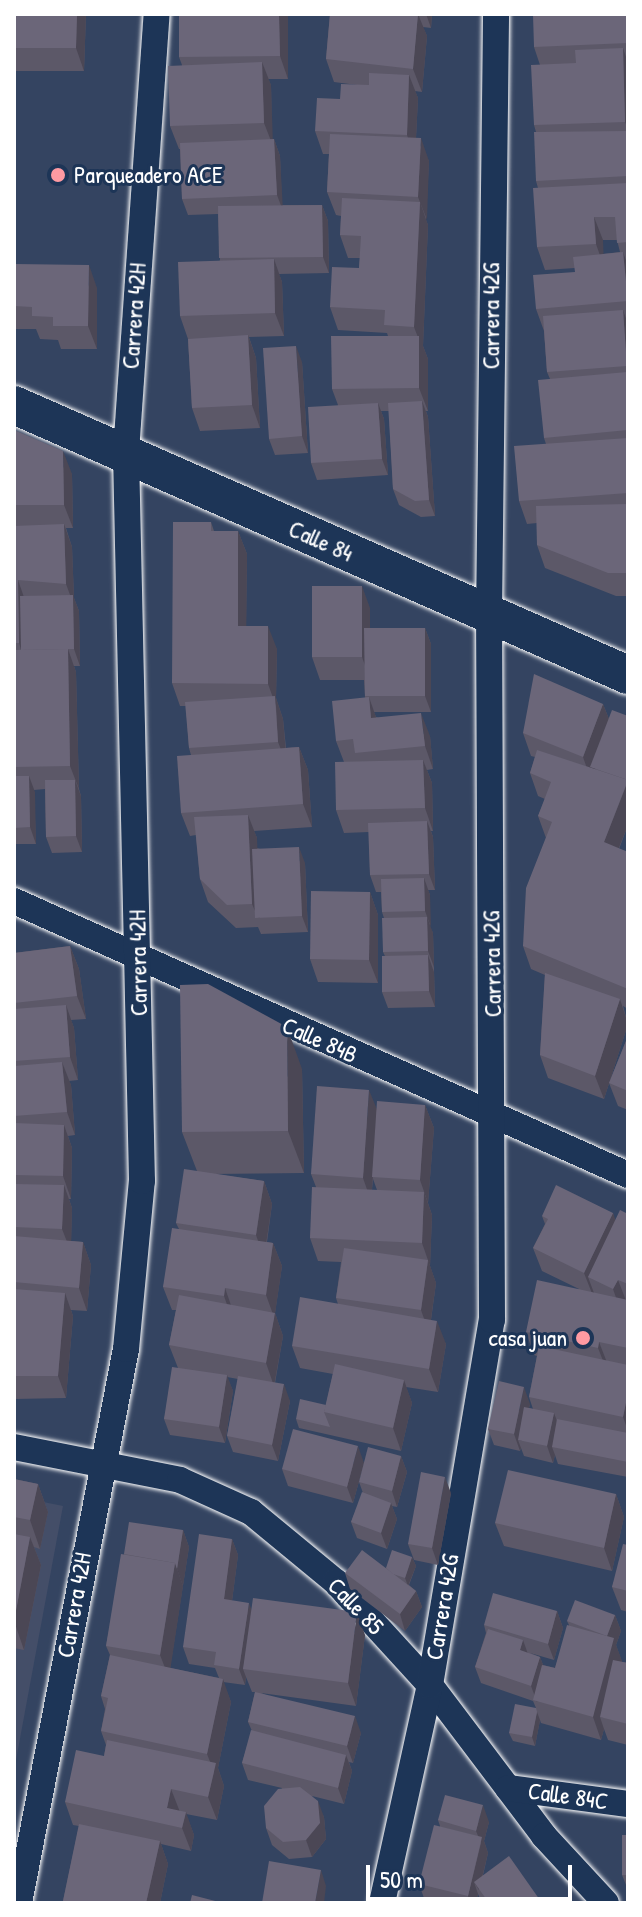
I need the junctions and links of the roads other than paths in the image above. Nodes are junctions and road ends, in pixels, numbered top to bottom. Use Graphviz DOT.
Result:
graph roads {
  1 [pos="157,14"];
  2 [pos="496,14"];
  3 [pos="14,405"];
  4 [pos="126,452"];
  5 [pos="489,617"];
  6 [pos="628,675"];
  7 [pos="14,901"];
  8 [pos="138,960"];
  9 [pos="494,1115"];
  10 [pos="628,1175"];
  11 [pos="14,1447"];
  12 [pos="101,1461"];
  13 [pos="430,1685"];
  14 [pos="508,1788"];
  15 [pos="628,1804"];
  16 [pos="19,1903"];
  17 [pos="382,1903"];
  18 [pos="606,1903"];
  1 -- 4 [label="street, Carrera 42H"];
  2 -- 5 [label="street, Carrera 42G"];
  3 -- 4 [label="street, Calle 84"];
  4 -- 5 [label="street, Calle 84"];
  4 -- 8 [label="street, Carrera 42H"];
  5 -- 6 [label="street, Calle 84"];
  5 -- 9 [label="street, Carrera 42G"];
  7 -- 8 [label="street, Calle 84B"];
  8 -- 9 [label="street, Calle 84B"];
  8 -- 12 [label="street, Carrera 42H"];
  9 -- 10 [label="street, Calle 84B"];
  9 -- 13 [label="street, Carrera 42G"];
  11 -- 12 [label="street, Calle 85"];
  12 -- 13 [label="street, Calle 85"];
  12 -- 16 [label="street, Carrera 42H"];
  13 -- 14 [label="street, Calle 85"];
  13 -- 17 [label="street, Carrera 42G"];
  14 -- 15 [label="street, Calle 84C"];
  14 -- 18 [label="street, Calle 85"];
}
